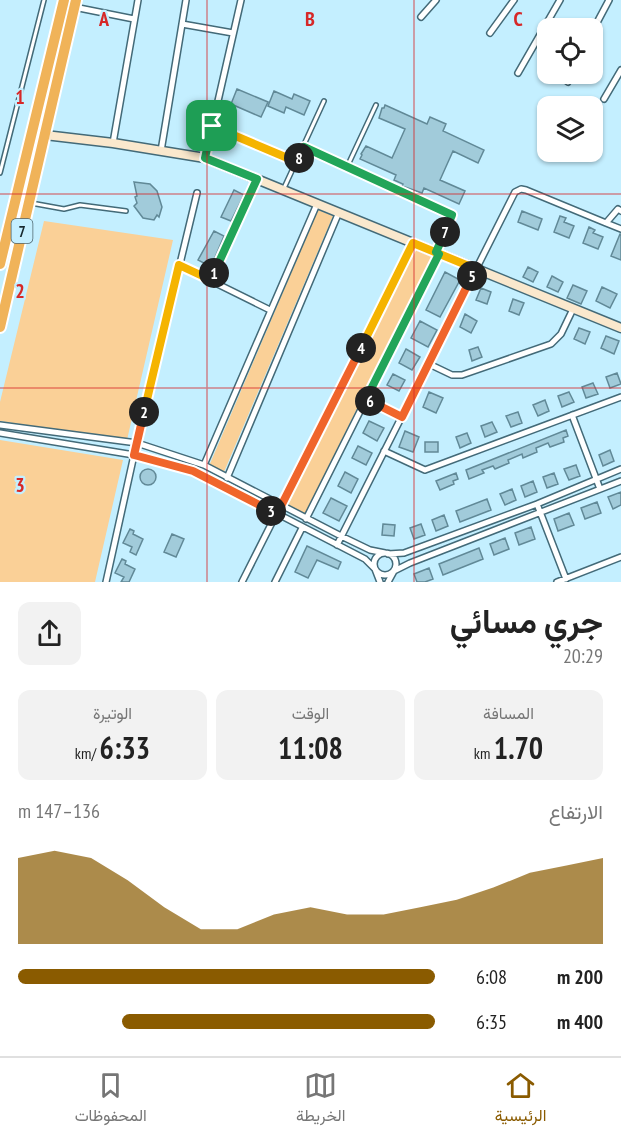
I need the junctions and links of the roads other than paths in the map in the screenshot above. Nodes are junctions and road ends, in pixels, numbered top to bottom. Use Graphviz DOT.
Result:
graph roads {
  1 [pos="44,0"];
  2 [pos="64,0"];
  3 [pos="138,0"];
  4 [pos="186,0"];
  5 [pos="241,0"];
  6 [pos="436,0"];
  7 [pos="514,0"];
  8 [pos="560,0"];
  9 [pos="609,0"];
  10 [pos="75,4"];
  11 [pos="421,17"];
  12 [pos="600,18"];
  13 [pos="134,19"];
  14 [pos="182,24"];
  15 [pos="233,33"];
  16 [pos="490,33"];
  17 [pos="621,70"];
  18 [pos="518,73"];
  19 [pos="614,81"];
  20 [pos="621,85"];
  21 [pos="604,99"];
  22 [pos="324,101"];
  23 [pos="376,105"];
  24 [pos="212,126"];
  25 [pos="33,128"];
  26 [pos="45,135"];
  27 [pos="113,143"];
  28 [pos="304,147"];
  29 [pos="161,151"];
  30 [pos="205,158"];
  31 [pos="297,162"];
  32 [pos="347,167"];
  33 [pos="0,173"];
  34 [pos="257,179"];
  35 [pos="284,190"];
  36 [pos="197,193"];
  37 [pos="15,199"];
  38 [pos="29,202"];
  39 [pos="317,204"];
  40 [pos="126,211"];
  41 [pos="621,211"];
  42 [pos="339,212"];
  43 [pos="606,223"];
  44 [pos="621,229"];
  45 [pos="413,243"];
  46 [pos="437,253"];
  47 [pos="0,264"];
  48 [pos="179,265"];
  49 [pos="476,269"];
  50 [pos="211,280"];
  51 [pos="573,309"];
  52 [pos="270,310"];
  53 [pos="0,327"];
  54 [pos="621,328"];
  55 [pos="429,364"];
  56 [pos="621,397"];
  57 [pos="366,399"];
  58 [pos="572,415"];
  59 [pos="402,417"];
  60 [pos="0,425"];
  61 [pos="0,432"];
  62 [pos="137,443"];
  63 [pos="384,451"];
  64 [pos="134,455"];
  65 [pos="204,465"];
  66 [pos="621,469"];
  67 [pos="227,478"];
  68 [pos="597,479"];
  69 [pos="621,480"];
  70 [pos="600,489"];
  71 [pos="537,504"];
  72 [pos="281,506"];
  73 [pos="540,513"];
  74 [pos="277,514"];
  75 [pos="306,519"];
  76 [pos="302,528"];
  77 [pos="341,536"];
  78 [pos="337,545"];
  79 [pos="387,554"];
  80 [pos="621,557"];
  81 [pos="375,569"];
  82 [pos="394,571"];
  83 [pos="566,579"];
  84 [pos="106,582"];
  85 [pos="242,582"];
  86 [pos="275,582"];
  87 [pos="380,582"];
  88 [pos="387,582"];
  89 [pos="557,582"];
  1 -- 33 [label="lane"];
  2 -- 25 [label="highway, 7"];
  3 -- 13 [label="street"];
  4 -- 14 [label="street"];
  5 -- 15 [label="street"];
  6 -- 11 [label="street"];
  7 -- 16 [label="street"];
  8 -- 18 [label="street"];
  9 -- 12 [label="street"];
  10 -- 13 [label="street"];
  10 -- 26 [label="highway, 7"];
  13 -- 27 [label="street"];
  14 -- 15 [label="street"];
  14 -- 29 [label="street"];
  15 -- 24 [label="street"];
  17 -- 19 [label="street"];
  19 -- 20 [label="street"];
  19 -- 21 [label="street"];
  22 -- 28 [label="lane"];
  23 -- 32 [label="lane"];
  24 -- 30 [label="street"];
  24 -- 31 [label="lane"];
  25 -- 26 [label="highway"];
  25 -- 37 [label="highway, 7"];
  26 -- 27 [label="street"];
  26 -- 38 [label="highway, 7"];
  27 -- 29 [label="street"];
  28 -- 31 [label="lane"];
  28 -- 32 [label="lane"];
  29 -- 30 [label="street"];
  30 -- 34 [label="street"];
  31 -- 35 [label="lane"];
  32 -- 46 [label="lane"];
  34 -- 35 [label="street"];
  34 -- 50 [label="street"];
  35 -- 39 [label="street"];
  36 -- 48 [label="street"];
  37 -- 38 [label="highway"];
  37 -- 47 [label="highway, 7"];
  38 -- 40 [label="lane"];
  38 -- 53 [label="highway, 7"];
  39 -- 42 [label="street"];
  39 -- 52 [label="street"];
  41 -- 43 [label="street"];
  42 -- 45 [label="street"];
  42 -- 67 [label="street"];
  43 -- 44 [label="street"];
  43 -- 49 [label="street"];
  45 -- 46 [label="street"];
  45 -- 72 [label="street"];
  46 -- 49 [label="street"];
  46 -- 57 [label="street"];
  48 -- 50 [label="street"];
  48 -- 62 [label="street"];
  49 -- 51 [label="street"];
  49 -- 55 [label="street"];
  50 -- 52 [label="street"];
  51 -- 54 [label="street"];
  51 -- 55 [label="street"];
  52 -- 65 [label="street"];
  55 -- 59 [label="street"];
  56 -- 58 [label="street"];
  57 -- 59 [label="street"];
  57 -- 75 [label="street"];
  58 -- 63 [label="street"];
  58 -- 68 [label="street"];
  59 -- 63 [label="street"];
  60 -- 62 [label="street"];
  61 -- 64 [label="street"];
  62 -- 64 [label="street"];
  62 -- 65 [label="street"];
  63 -- 77 [label="street"];
  64 -- 74 [label="street"];
  64 -- 84 [label="street"];
  65 -- 67 [label="street"];
  66 -- 68 [label="street"];
  67 -- 72 [label="street"];
  68 -- 70 [label="street"];
  68 -- 71 [label="street"];
  69 -- 70 [label="street"];
  70 -- 73 [label="street"];
  71 -- 73 [label="street"];
  71 -- 79 [label="street"];
  72 -- 74 [label="street"];
  72 -- 75 [label="street"];
  73 -- 82 [label="street"];
  73 -- 83 [label="street"];
  74 -- 76 [label="street"];
  74 -- 85 [label="street"];
  75 -- 77 [label="street"];
  76 -- 78 [label="street"];
  76 -- 86 [label="street"];
  77 -- 78 [label="street"];
  77 -- 79 [label="street"];
  78 -- 81 [label="street"];
  79 -- 81 [label="street"];
  79 -- 82 [label="street"];
  80 -- 83 [label="street"];
  81 -- 82 [label="street"];
  81 -- 87 [label="street"];
  82 -- 88 [label="street"];
  83 -- 89 [label="street"];
}
